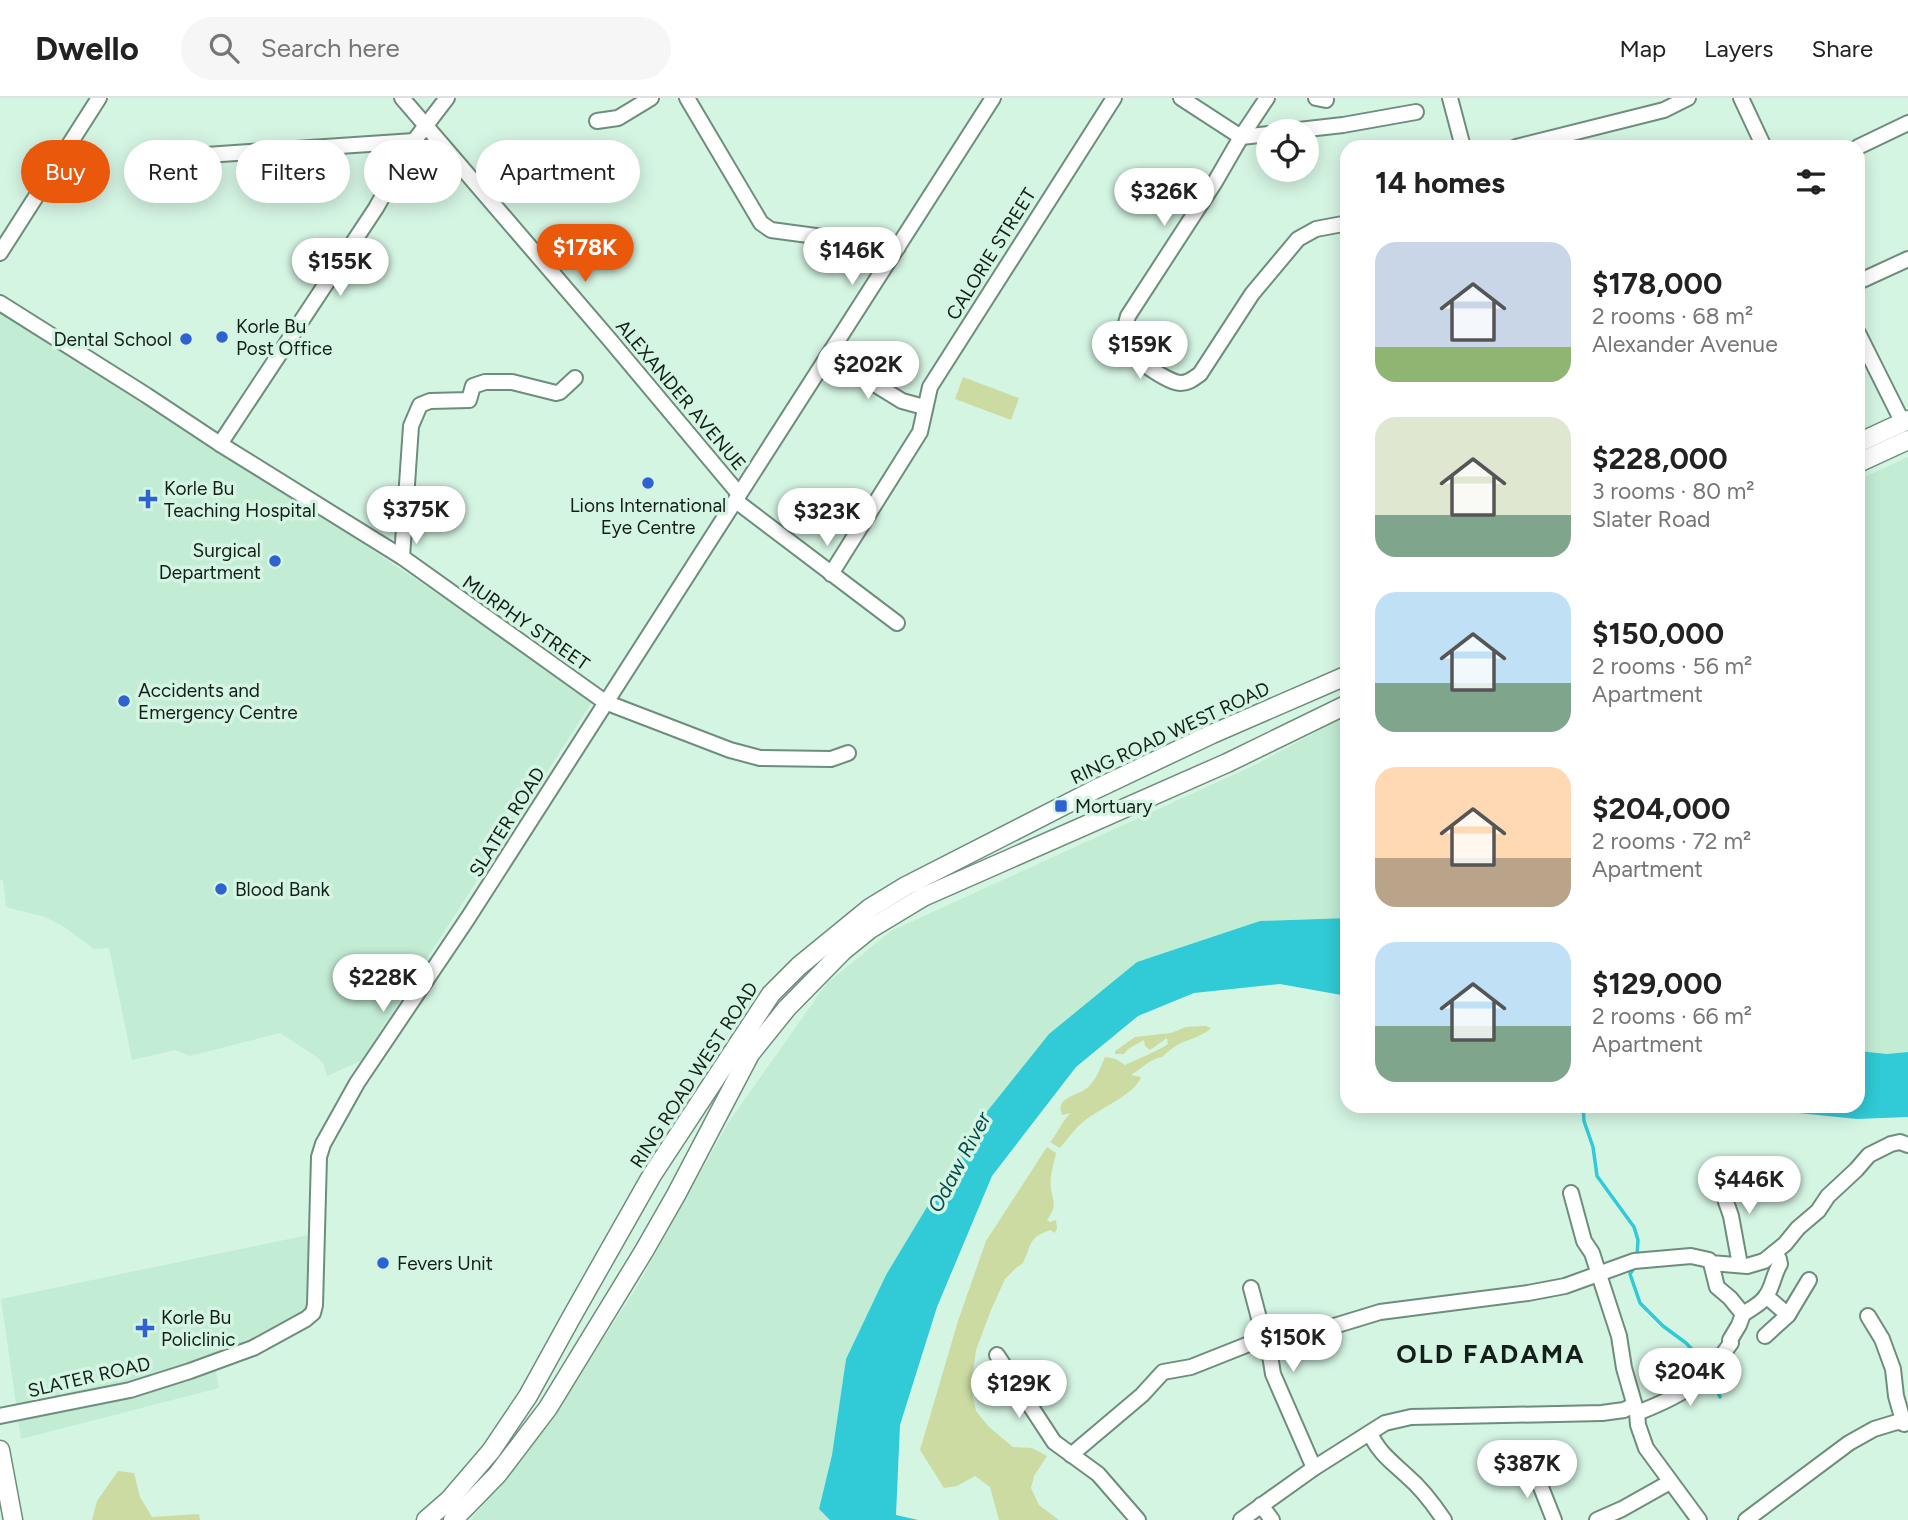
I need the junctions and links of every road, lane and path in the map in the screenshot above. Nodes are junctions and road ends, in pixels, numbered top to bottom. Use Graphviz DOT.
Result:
graph roads {
  1 [pos="99,98"];
  2 [pos="402,98"];
  3 [pos="447,98"];
  4 [pos="651,98"];
  5 [pos="687,98"];
  6 [pos="993,98"];
  7 [pos="1181,98"];
  8 [pos="1267,98"];
  9 [pos="1450,98"];
  10 [pos="1688,98"];
  11 [pos="1741,98"];
  12 [pos="1108,100"];
  13 [pos="1416,112"];
  14 [pos="597,121"];
  15 [pos="1908,123"];
  16 [pos="426,127"];
  17 [pos="1319,128"];
  18 [pos="1256,135"];
  19 [pos="1241,137"];
  20 [pos="415,140"];
  21 [pos="1461,140"];
  22 [pos="1544,140"];
  23 [pos="1762,140"];
  24 [pos="364,144"];
  25 [pos="1865,144"];
  26 [pos="222,154"];
  27 [pos="378,203"];
  28 [pos="1340,224"];
  29 [pos="898,247"];
  30 [pos="0,253"];
  31 [pos="1908,259"];
  32 [pos="1865,279"];
  33 [pos="0,303"];
  34 [pos="1865,348"];
  35 [pos="829,356"];
  36 [pos="575,378"];
  37 [pos="924,407"];
  38 [pos="1906,428"];
  39 [pos="1865,441"];
  40 [pos="220,444"];
  41 [pos="1865,458"];
  42 [pos="738,498"];
  43 [pos="402,557"];
  44 [pos="831,574"];
  45 [pos="897,623"];
  46 [pos="1340,679"];
  47 [pos="605,702"];
  48 [pos="1340,708"];
  49 [pos="1212,734"];
  50 [pos="848,752"];
  51 [pos="1227,762"];
  52 [pos="1908,1145"];
  53 [pos="1717,1176"];
  54 [pos="1571,1193"];
  55 [pos="1774,1253"];
  56 [pos="1711,1263"];
  57 [pos="1740,1265"];
  58 [pos="1599,1274"];
  59 [pos="1809,1280"];
  60 [pos="1251,1288"];
  61 [pos="1766,1296"];
  62 [pos="1742,1314"];
  63 [pos="1787,1315"];
  64 [pos="1868,1316"];
  65 [pos="1765,1336"];
  66 [pos="1265,1342"];
  67 [pos="997,1355"];
  68 [pos="1636,1409"];
  69 [pos="0,1416"];
  70 [pos="1906,1423"];
  71 [pos="1370,1433"];
  72 [pos="0,1450"];
  73 [pos="1075,1452"];
  74 [pos="1533,1467"];
  75 [pos="1314,1468"];
  76 [pos="1670,1482"];
  77 [pos="1261,1505"];
  78 [pos="1625,1514"];
  79 [pos="13,1520"];
  80 [pos="426,1520"];
  81 [pos="453,1520"];
  82 [pos="1138,1520"];
  83 [pos="1241,1520"];
  84 [pos="1272,1520"];
  85 [pos="1444,1520"];
  86 [pos="1554,1520"];
  87 [pos="1597,1520"];
  88 [pos="1699,1520"];
  89 [pos="1746,1520"];
  1 -- 30 [label="street"];
  2 -- 16 [label="street, ALEXANDER AVENUE"];
  3 -- 16 [label="street"];
  4 -- 14 [label="street"];
  5 -- 29 [label="street"];
  6 -- 29 [label="street, SLATER ROAD"];
  7 -- 19 [label="street"];
  8 -- 19 [label="street"];
  9 -- 21 [label="street"];
  10 -- 22 [label="street"];
  11 -- 23 [label="street"];
  12 -- 37 [label="street, CALORIE STREET"];
  13 -- 17 [label="street"];
  15 -- 25 [label="street"];
  16 -- 20 [label="street"];
  16 -- 42 [label="street, ALEXANDER AVENUE"];
  18 -- 19 [label="street"];
  19 -- 28 [label="street"];
  24 -- 26 [label="street"];
  27 -- 40 [label="street"];
  29 -- 35 [label="street, SLATER ROAD"];
  31 -- 32 [label="street"];
  33 -- 40 [label="street, MURPHY STREET"];
  34 -- 38 [label="street"];
  35 -- 37 [label="street"];
  35 -- 42 [label="street, SLATER ROAD"];
  36 -- 43 [label="street"];
  37 -- 44 [label="street, CALORIE STREET"];
  38 -- 39 [label="main road"];
  38 -- 41 [label="main road"];
  40 -- 43 [label="street, MURPHY STREET"];
  42 -- 44 [label="street, ALEXANDER AVENUE"];
  42 -- 47 [label="street, SLATER ROAD"];
  43 -- 47 [label="street, MURPHY STREET"];
  44 -- 45 [label="street, ALEXANDER AVENUE"];
  46 -- 49 [label="main road, RING ROAD WEST ROAD"];
  47 -- 50 [label="street, MURPHY STREET"];
  47 -- 69 [label="street, SLATER ROAD"];
  48 -- 51 [label="main road, RING ROAD WEST ROAD"];
  49 -- 51 [label="main road"];
  49 -- 80 [label="main road, RING ROAD WEST ROAD"];
  51 -- 81 [label="main road, RING ROAD WEST ROAD"];
  52 -- 55 [label="street"];
  53 -- 57 [label="street"];
  54 -- 58 [label="street"];
  55 -- 57 [label="street"];
  55 -- 61 [label="street"];
  56 -- 57 [label="street"];
  56 -- 58 [label="street"];
  56 -- 62 [label="street"];
  58 -- 66 [label="street"];
  58 -- 68 [label="street"];
  59 -- 63 [label="street"];
  60 -- 66 [label="street"];
  61 -- 62 [label="street"];
  61 -- 63 [label="street"];
  62 -- 68 [label="street"];
  63 -- 65 [label="street"];
  64 -- 70 [label="street"];
  66 -- 73 [label="street"];
  66 -- 75 [label="street"];
  67 -- 73 [label="street"];
  68 -- 71 [label="street"];
  68 -- 76 [label="street"];
  70 -- 89 [label="street"];
  71 -- 75 [label="street"];
  71 -- 85 [label="street"];
  72 -- 79 [label="main road"];
  73 -- 82 [label="street"];
  74 -- 86 [label="street"];
  75 -- 77 [label="street"];
  76 -- 78 [label="street"];
  76 -- 88 [label="street"];
  77 -- 83 [label="street"];
  77 -- 84 [label="street"];
  78 -- 87 [label="street"];
}
